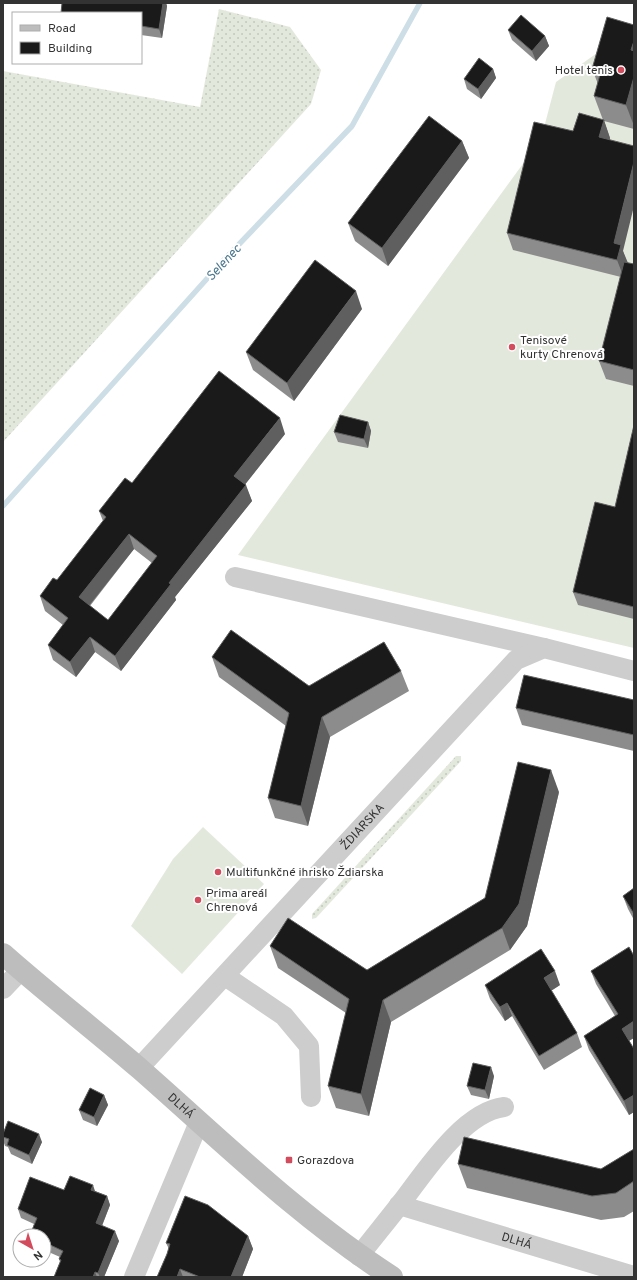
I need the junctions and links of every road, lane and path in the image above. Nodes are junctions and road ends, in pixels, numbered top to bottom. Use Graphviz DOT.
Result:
graph roads {
  1 [pos="235,577"];
  2 [pos="544,648"];
  3 [pos="634,671"];
  4 [pos="3,954"];
  5 [pos="21,970"];
  6 [pos="225,976"];
  7 [pos="3,989"];
  8 [pos="140,1068"];
  9 [pos="311,1097"];
  10 [pos="504,1107"];
  11 [pos="199,1122"];
  12 [pos="399,1205"];
  13 [pos="359,1256"];
  14 [pos="634,1276"];
  15 [pos="134,1277"];
  16 [pos="392,1277"];
  1 -- 2 [label="street"];
  2 -- 3 [label="street"];
  2 -- 6 [label="street, ŽDIARSKA"];
  4 -- 5 [label="street, DLHÁ"];
  5 -- 7 [label="street"];
  5 -- 8 [label="street, DLHÁ"];
  6 -- 8 [label="street, ŽDIARSKA"];
  6 -- 9 [label="street"];
  8 -- 11 [label="street, DLHÁ"];
  10 -- 12 [label="street"];
  11 -- 13 [label="street, DLHÁ"];
  11 -- 15 [label="street"];
  12 -- 13 [label="street"];
  12 -- 14 [label="street, DLHÁ"];
  13 -- 16 [label="street, DLHÁ"];
}
